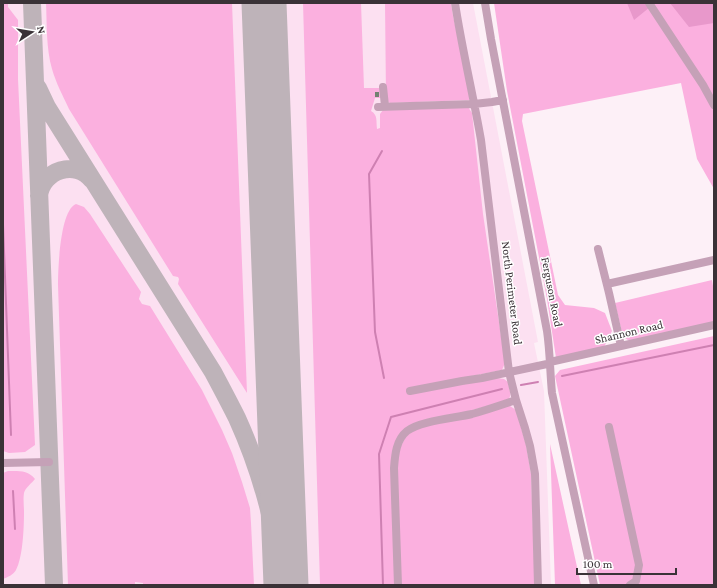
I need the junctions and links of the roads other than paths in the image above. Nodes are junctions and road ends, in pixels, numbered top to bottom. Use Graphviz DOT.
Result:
graph roads {
  1 [pos="454,3"];
  2 [pos="485,3"];
  3 [pos="649,3"];
  4 [pos="383,87"];
  5 [pos="503,100"];
  6 [pos="474,104"];
  7 [pos="714,105"];
  8 [pos="598,249"];
  9 [pos="714,260"];
  10 [pos="607,284"];
  11 [pos="714,325"];
  12 [pos="620,346"];
  13 [pos="550,362"];
  14 [pos="509,372"];
  15 [pos="410,391"];
  16 [pos="516,400"];
  17 [pos="609,427"];
  18 [pos="49,462"];
  19 [pos="3,463"];
  20 [pos="398,585"];
  21 [pos="538,585"];
  22 [pos="594,585"];
  23 [pos="630,585"];
  1 -- 6 [label="street, North Perimeter Road"];
  2 -- 5 [label="street, Ferguson Road"];
  3 -- 7 [label="street"];
  4 -- 6 [label="street"];
  5 -- 6 [label="street"];
  5 -- 13 [label="street, Ferguson Road"];
  6 -- 14 [label="street, North Perimeter Road"];
  8 -- 10 [label="street"];
  9 -- 10 [label="street"];
  10 -- 12 [label="street"];
  11 -- 12 [label="street, Shannon Road"];
  12 -- 13 [label="street, Shannon Road"];
  13 -- 14 [label="street, Shannon Road"];
  13 -- 22 [label="street, Ferguson Road"];
  14 -- 15 [label="street, Shannon Road"];
  14 -- 16 [label="street, North Perimeter Road"];
  16 -- 20 [label="street"];
  16 -- 21 [label="street, North Perimeter Road"];
  17 -- 23 [label="street"];
  18 -- 19 [label="street"];
}
